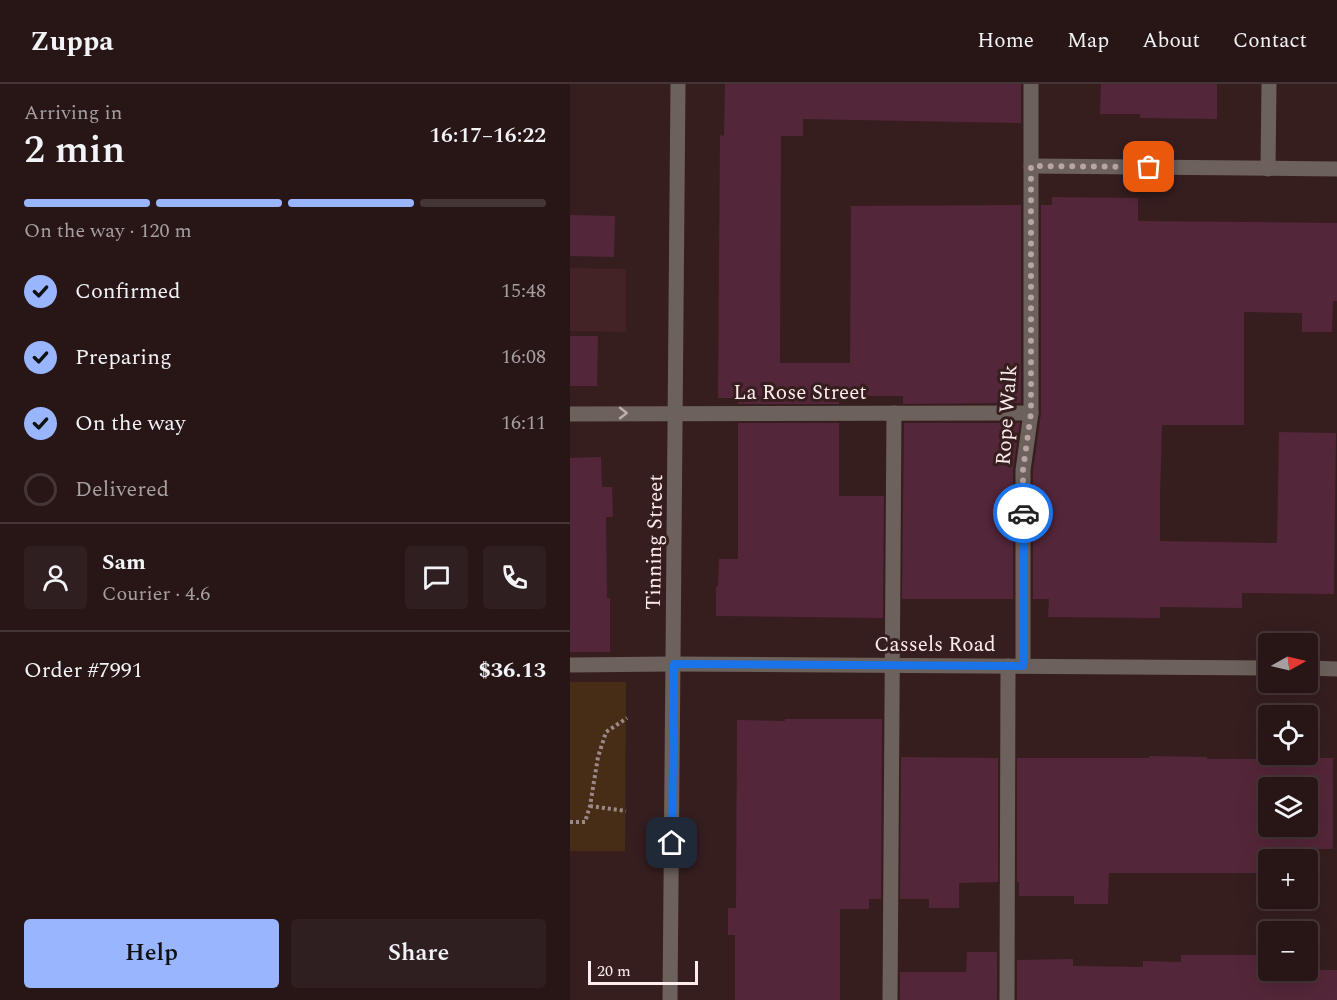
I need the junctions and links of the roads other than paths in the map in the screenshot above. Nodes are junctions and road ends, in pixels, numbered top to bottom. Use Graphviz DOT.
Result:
graph roads {
  1 [pos="678,84"];
  2 [pos="1031,84"];
  3 [pos="1269,84"];
  4 [pos="1031,166"];
  5 [pos="1268,169"];
  6 [pos="1337,169"];
  7 [pos="676,413"];
  8 [pos="894,413"];
  9 [pos="1031,413"];
  10 [pos="570,414"];
  11 [pos="570,664"];
  12 [pos="674,664"];
  13 [pos="892,665"];
  14 [pos="1016,666"];
  15 [pos="1258,668"];
  16 [pos="1318,668"];
  17 [pos="1337,669"];
  18 [pos="670,1000"];
  19 [pos="890,1000"];
  20 [pos="1007,1000"];
  1 -- 7 [label="street, Tinning Street"];
  2 -- 4 [label="street, Rope Walk"];
  3 -- 5 [label="street"];
  4 -- 5 [label="street"];
  4 -- 9 [label="street, Rope Walk"];
  5 -- 6 [label="street"];
  7 -- 8 [label="street, La Rose Street"];
  10 -- 7 [label="street, La Rose Street, one-way"];
  7 -- 12 [label="street, Tinning Street"];
  8 -- 9 [label="street, La Rose Street"];
  8 -- 13 [label="street"];
  9 -- 14 [label="street, Rope Walk"];
  11 -- 12 [label="street, Cassels Road"];
  12 -- 13 [label="street, Cassels Road"];
  12 -- 18 [label="street, Tinning Street"];
  13 -- 14 [label="street, Cassels Road"];
  13 -- 19 [label="street"];
  14 -- 15 [label="street, Cassels Road"];
  14 -- 20 [label="street, Rope Walk"];
  16 -- 17 [label="street"];
}
